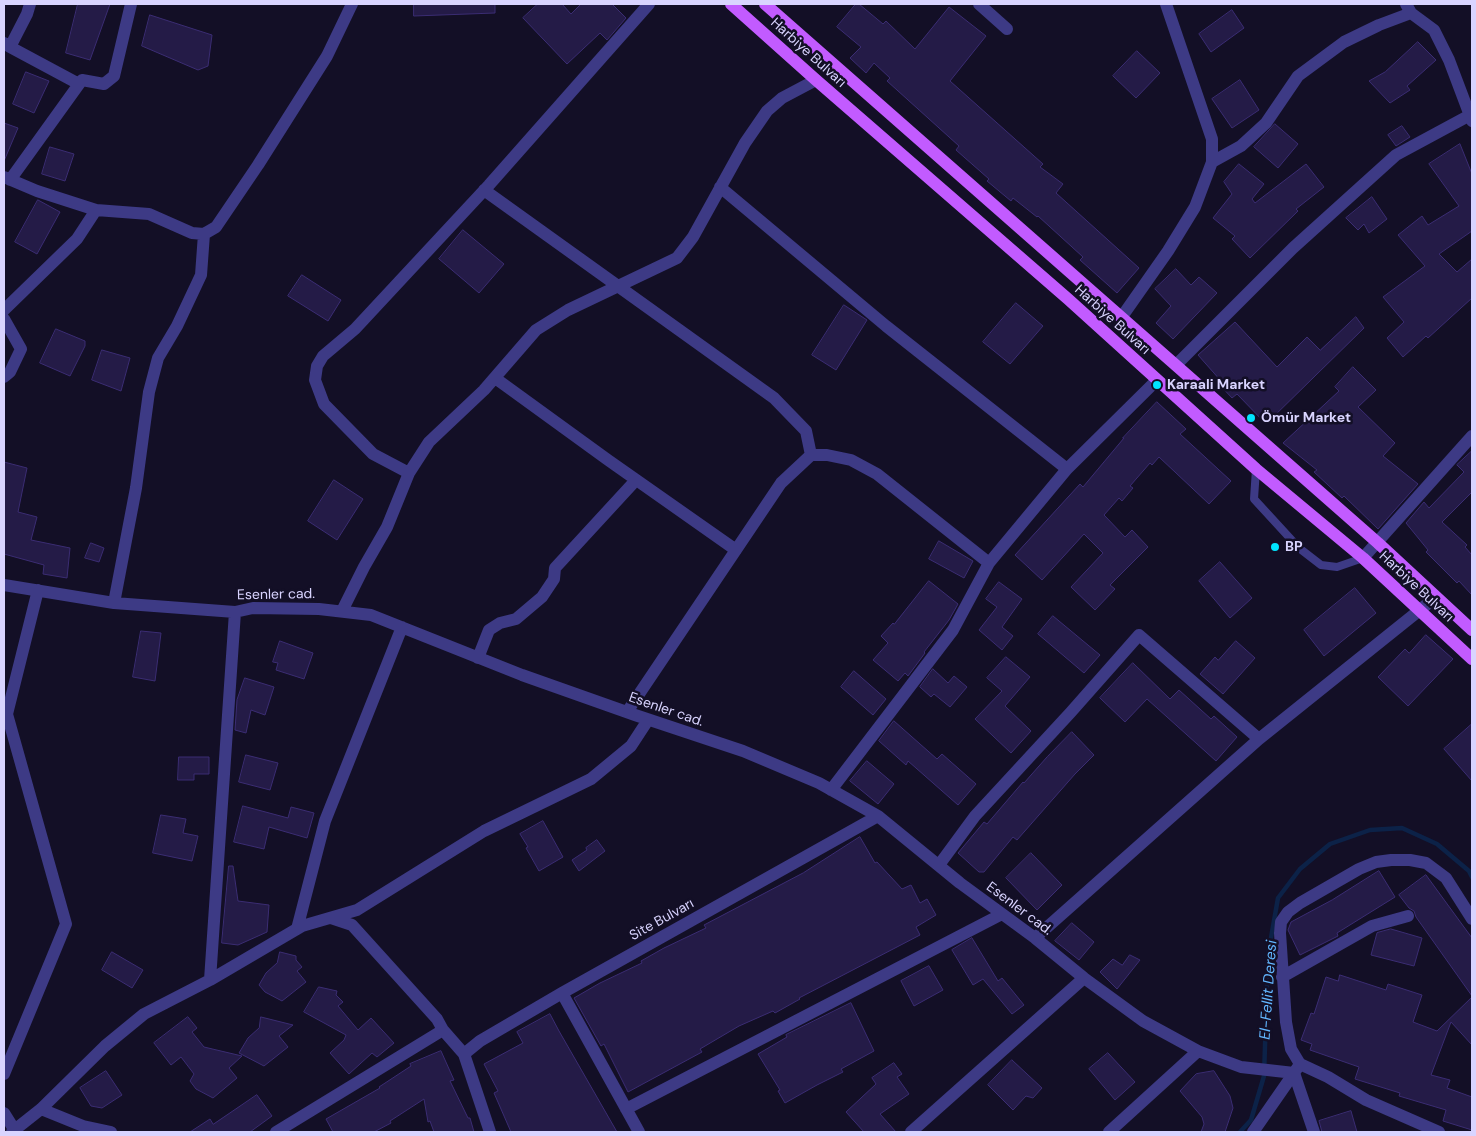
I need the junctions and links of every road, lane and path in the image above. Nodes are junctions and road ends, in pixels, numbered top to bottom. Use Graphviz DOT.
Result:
graph roads {
  1 [pos="30,4"];
  2 [pos="131,4"];
  3 [pos="352,4"];
  4 [pos="649,4"];
  5 [pos="731,4"];
  6 [pos="765,4"];
  7 [pos="979,4"];
  8 [pos="1166,4"];
  9 [pos="1408,6"];
  10 [pos="1007,29"];
  11 [pos="7,45"];
  12 [pos="816,80"];
  13 [pos="79,84"];
  14 [pos="1471,117"];
  15 [pos="1212,162"];
  16 [pos="7,178"];
  17 [pos="720,187"];
  18 [pos="484,190"];
  19 [pos="96,210"];
  20 [pos="204,234"];
  21 [pos="619,286"];
  22 [pos="4,310"];
  23 [pos="1121,318"];
  24 [pos="4,320"];
  25 [pos="1176,365"];
  26 [pos="4,377"];
  27 [pos="495,378"];
  28 [pos="1156,380"];
  29 [pos="1472,436"];
  30 [pos="811,455"];
  31 [pos="1067,468"];
  32 [pos="1256,469"];
  33 [pos="408,473"];
  34 [pos="636,480"];
  35 [pos="1378,543"];
  36 [pos="736,550"];
  37 [pos="1363,558"];
  38 [pos="989,563"];
  39 [pos="4,585"];
  40 [pos="38,590"];
  41 [pos="1436,597"];
  42 [pos="114,603"];
  43 [pos="1420,611"];
  44 [pos="235,612"];
  45 [pos="342,612"];
  46 [pos="402,627"];
  47 [pos="1472,630"];
  48 [pos="478,658"];
  49 [pos="1472,660"];
  50 [pos="627,712"];
  51 [pos="648,720"];
  52 [pos="1259,740"];
  53 [pos="831,790"];
  54 [pos="878,816"];
  55 [pos="939,866"];
  56 [pos="1002,914"];
  57 [pos="1408,916"];
  58 [pos="331,918"];
  59 [pos="1472,919"];
  60 [pos="297,929"];
  61 [pos="1035,938"];
  62 [pos="1282,977"];
  63 [pos="1084,978"];
  64 [pos="210,980"];
  65 [pos="562,994"];
  66 [pos="443,1030"];
  67 [pos="1198,1051"];
  68 [pos="464,1054"];
  69 [pos="1297,1069"];
  70 [pos="4,1074"];
  71 [pos="41,1109"];
  72 [pos="626,1109"];
  73 [pos="4,1113"];
  74 [pos="13,1131"];
  75 [pos="111,1132"];
  76 [pos="276,1132"];
  77 [pos="490,1132"];
  78 [pos="639,1132"];
  79 [pos="911,1132"];
  80 [pos="1109,1132"];
  81 [pos="1253,1132"];
  82 [pos="1314,1132"];
  83 [pos="1439,1132"];
  1 -- 11 [label="street"];
  2 -- 13 [label="street"];
  3 -- 20 [label="street"];
  4 -- 18 [label="street"];
  5 -- 12 [label="main road, Harbiye Bulvarı"];
  6 -- 23 [label="main road, Harbiye Bulvarı"];
  7 -- 10 [label="street"];
  8 -- 15 [label="street"];
  9 -- 14 [label="street"];
  9 -- 15 [label="street"];
  11 -- 13 [label="street"];
  12 -- 17 [label="street"];
  12 -- 28 [label="main road, Harbiye Bulvarı"];
  13 -- 16 [label="street"];
  14 -- 25 [label="street"];
  15 -- 23 [label="street"];
  16 -- 19 [label="street"];
  17 -- 21 [label="street"];
  17 -- 31 [label="street"];
  18 -- 21 [label="street"];
  18 -- 33 [label="street"];
  19 -- 20 [label="street"];
  19 -- 22 [label="street"];
  20 -- 42 [label="street"];
  21 -- 27 [label="street"];
  21 -- 30 [label="street"];
  23 -- 25 [label="main road, Harbiye Bulvarı"];
  24 -- 26 [label="street"];
  25 -- 35 [label="main road, Harbiye Bulvarı"];
  27 -- 33 [label="street"];
  27 -- 34 [label="street"];
  28 -- 31 [label="street"];
  28 -- 32 [label="main road, Harbiye Bulvarı"];
  29 -- 35 [label="street"];
  30 -- 36 [label="street"];
  30 -- 38 [label="street"];
  31 -- 38 [label="street"];
  32 -- 37 [label="main road, Harbiye Bulvarı"];
  32 -- 37 [label="lane"];
  33 -- 45 [label="street"];
  34 -- 36 [label="street"];
  34 -- 48 [label="street"];
  35 -- 37 [label="street"];
  35 -- 41 [label="main road, Harbiye Bulvarı"];
  36 -- 50 [label="street"];
  37 -- 43 [label="main road, Harbiye Bulvarı"];
  38 -- 53 [label="street"];
  39 -- 40 [label="street, Esenler cad."];
  40 -- 42 [label="street, Esenler cad."];
  40 -- 70 [label="street"];
  41 -- 43 [label="street"];
  41 -- 47 [label="main road, Harbiye Bulvarı"];
  42 -- 44 [label="street, Esenler cad."];
  43 -- 49 [label="main road, Harbiye Bulvarı"];
  43 -- 52 [label="street"];
  44 -- 45 [label="street, Esenler cad."];
  44 -- 64 [label="street"];
  45 -- 46 [label="street, Esenler cad."];
  46 -- 48 [label="street, Esenler cad."];
  46 -- 60 [label="street"];
  48 -- 50 [label="street, Esenler cad."];
  50 -- 51 [label="street, Esenler cad."];
  51 -- 53 [label="street, Esenler cad."];
  51 -- 58 [label="street"];
  52 -- 55 [label="street"];
  52 -- 61 [label="street"];
  53 -- 54 [label="street, Esenler cad."];
  54 -- 55 [label="street, Esenler cad."];
  54 -- 65 [label="street, Site Bulvarı"];
  55 -- 56 [label="street, Esenler cad."];
  56 -- 61 [label="street, Esenler cad."];
  56 -- 72 [label="street"];
  57 -- 62 [label="street"];
  58 -- 60 [label="street"];
  58 -- 66 [label="street"];
  59 -- 62 [label="street"];
  60 -- 64 [label="street"];
  61 -- 63 [label="street, Esenler cad."];
  62 -- 69 [label="street"];
  63 -- 67 [label="street, Esenler cad."];
  63 -- 79 [label="street"];
  64 -- 71 [label="street"];
  65 -- 68 [label="street, Site Bulvarı"];
  65 -- 72 [label="street"];
  66 -- 68 [label="street"];
  66 -- 76 [label="street"];
  67 -- 69 [label="street, Esenler cad."];
  67 -- 80 [label="street"];
  68 -- 77 [label="street"];
  69 -- 81 [label="street"];
  69 -- 82 [label="street"];
  69 -- 83 [label="street, Esenler cad."];
  71 -- 74 [label="street"];
  71 -- 75 [label="street"];
  72 -- 78 [label="street"];
  73 -- 74 [label="street"];
}
